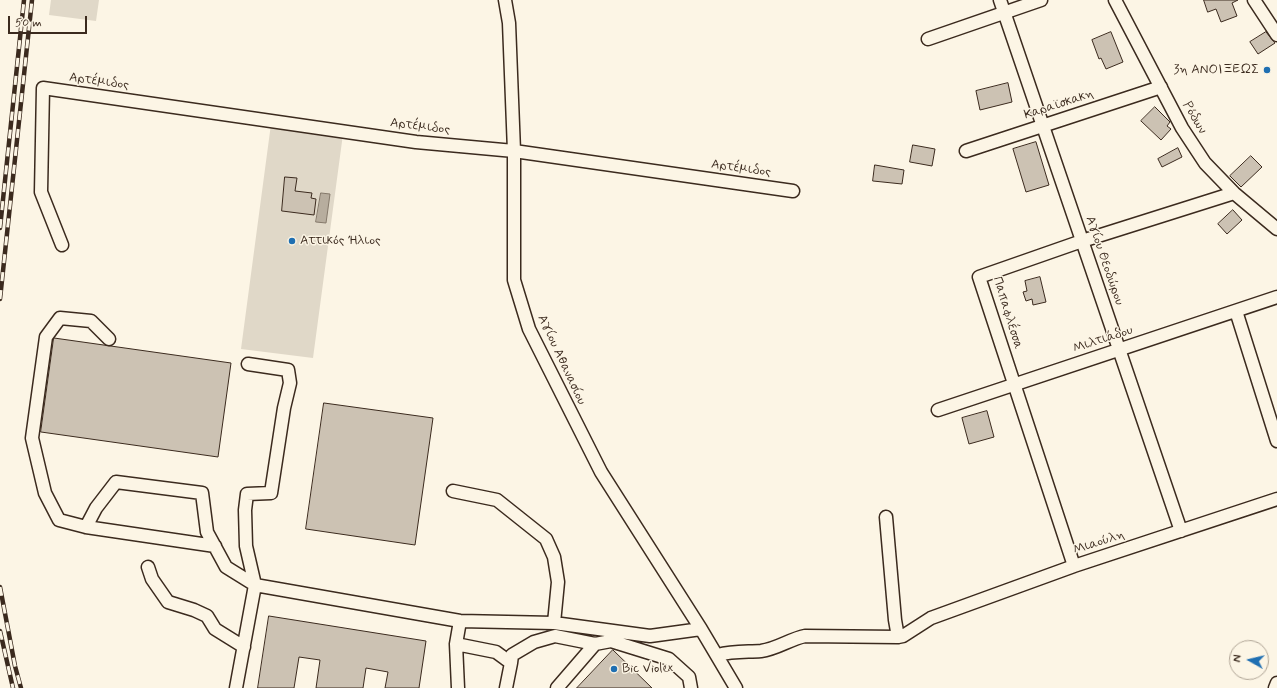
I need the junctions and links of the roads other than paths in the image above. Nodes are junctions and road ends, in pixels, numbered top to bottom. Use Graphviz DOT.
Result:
graph roads {
  1 [pos="505,0"];
  2 [pos="1000,0"];
  3 [pos="1041,0"];
  4 [pos="1115,0"];
  5 [pos="1254,0"];
  6 [pos="1004,13"];
  7 [pos="1277,35"];
  8 [pos="928,39"];
  9 [pos="1161,87"];
  10 [pos="1043,126"];
  11 [pos="514,151"];
  12 [pos="966,151"];
  13 [pos="793,191"];
  14 [pos="1234,193"];
  15 [pos="1277,229"];
  16 [pos="1082,241"];
  17 [pos="62,245"];
  18 [pos="1277,297"];
  19 [pos="1236,311"];
  20 [pos="109,339"];
  21 [pos="1119,350"];
  22 [pos="248,364"];
  23 [pos="1014,385"];
  24 [pos="938,410"];
  25 [pos="1277,441"];
  26 [pos="453,490"];
  27 [pos="1277,499"];
  28 [pos="886,517"];
  29 [pos="86,527"];
  30 [pos="1180,531"];
  31 [pos="215,546"];
  32 [pos="1074,566"];
  33 [pos="148,567"];
  34 [pos="255,585"];
  35 [pos="460,621"];
  36 [pos="554,623"];
  37 [pos="702,629"];
  38 [pos="898,637"];
  39 [pos="456,644"];
  40 [pos="595,644"];
  41 [pos="244,647"];
  42 [pos="718,655"];
  43 [pos="511,663"];
  44 [pos="1277,682"];
  45 [pos="236,688"];
  46 [pos="458,688"];
  47 [pos="506,688"];
  48 [pos="557,688"];
  49 [pos="691,688"];
  50 [pos="736,688"];
  51 [pos="1275,688"];
  1 -- 11 [label="street, Αγίου Αθανασίου"];
  2 -- 6 [label="street, Αγίου Θεοδώρου"];
  3 -- 6 [label="street"];
  4 -- 9 [label="street, Ρόδων"];
  5 -- 7 [label="street"];
  6 -- 8 [label="street"];
  6 -- 10 [label="street, Αγίου Θεοδώρου"];
  9 -- 10 [label="street, Καραϊσκακη"];
  9 -- 14 [label="street, Ρόδων"];
  10 -- 12 [label="street, Καραϊσκακη"];
  10 -- 16 [label="street, Αγίου Θεοδώρου"];
  11 -- 13 [label="street, Αρτέμιδος"];
  11 -- 17 [label="street, Αρτέμιδος"];
  11 -- 37 [label="street, Αγίου Αθανασίου"];
  14 -- 15 [label="street, Ρόδων"];
  14 -- 16 [label="street, Παπαφλέσσα"];
  16 -- 21 [label="street, Αγίου Θεοδώρου"];
  16 -- 23 [label="street, Παπαφλέσσα"];
  18 -- 19 [label="street, Μιλτιάδου"];
  19 -- 21 [label="street, Μιλτιάδου"];
  19 -- 25 [label="street"];
  20 -- 29 [label="street"];
  21 -- 23 [label="street, Μιλτιάδου"];
  21 -- 30 [label="street, Αγίου Θεοδώρου"];
  22 -- 34 [label="street"];
  23 -- 24 [label="street, Μιλτιάδου"];
  23 -- 32 [label="street, Παπαφλέσσα"];
  26 -- 36 [label="street"];
  27 -- 30 [label="street, Μιαούλη"];
  28 -- 38 [label="street"];
  29 -- 31 [label="street"];
  29 -- 31 [label="street"];
  30 -- 32 [label="street, Μιαούλη"];
  31 -- 34 [label="street"];
  32 -- 38 [label="street, Μιαούλη"];
  33 -- 41 [label="street"];
  34 -- 35 [label="street"];
  34 -- 41 [label="street"];
  35 -- 36 [label="street"];
  35 -- 39 [label="street"];
  36 -- 37 [label="street"];
  37 -- 42 [label="street, Αγίου Αθανασίου"];
  38 -- 42 [label="street"];
  39 -- 43 [label="street"];
  39 -- 46 [label="street"];
  40 -- 43 [label="street"];
  40 -- 48 [label="street"];
  40 -- 49 [label="street"];
  41 -- 45 [label="street"];
  42 -- 50 [label="street, Αγίου Αθανασίου"];
  43 -- 47 [label="street"];
  44 -- 51 [label="street"];
}
